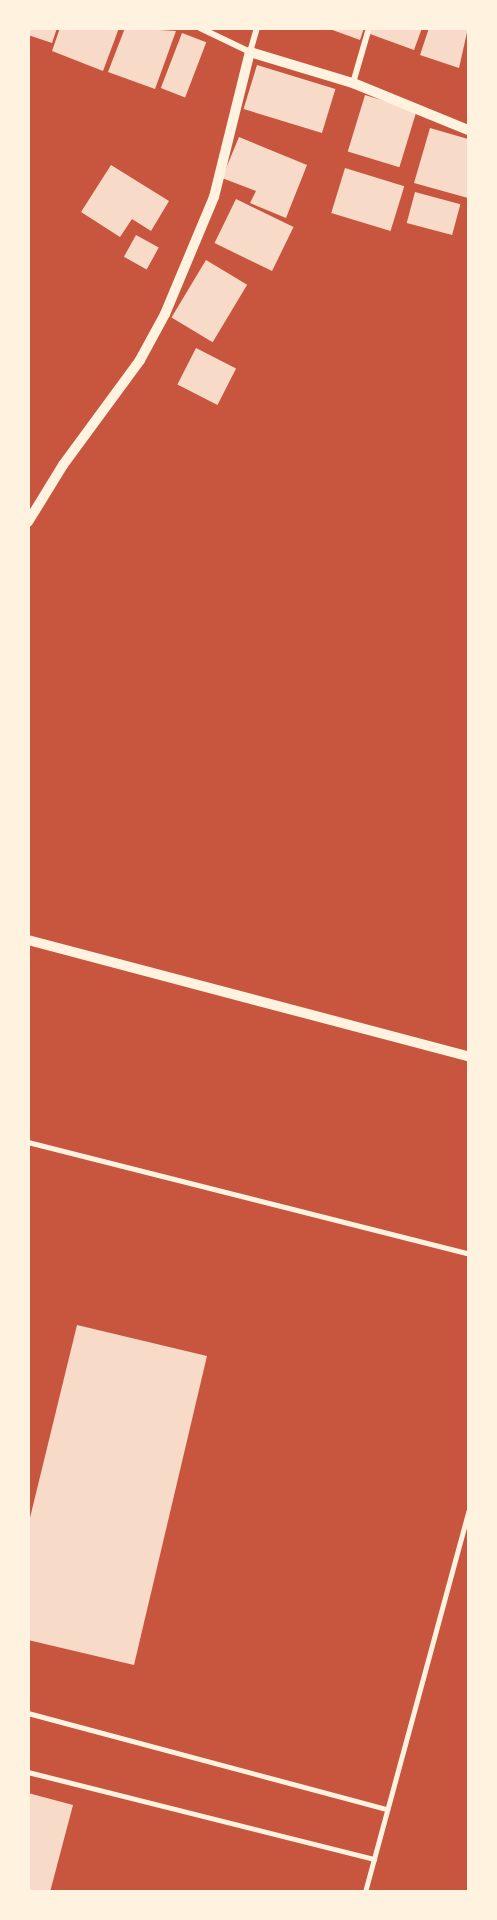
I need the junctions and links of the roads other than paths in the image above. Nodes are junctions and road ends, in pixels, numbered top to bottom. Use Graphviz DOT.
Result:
graph roads {
  1 [pos="200,28"];
  2 [pos="257,28"];
  3 [pos="369,28"];
  4 [pos="250,52"];
  5 [pos="353,83"];
  6 [pos="468,129"];
  7 [pos="30,519"];
  8 [pos="28,940"];
  9 [pos="468,1056"];
  10 [pos="29,1143"];
  11 [pos="468,1253"];
  12 [pos="468,1512"];
  13 [pos="28,1713"];
  14 [pos="28,1772"];
  15 [pos="387,1809"];
  16 [pos="374,1859"];
  17 [pos="365,1892"];
  1 -- 4 [label="street"];
  2 -- 4 [label="street"];
  3 -- 5 [label="street"];
  4 -- 5 [label="street"];
  4 -- 7 [label="street"];
  5 -- 6 [label="street"];
  8 -- 9 [label="street"];
  10 -- 11 [label="lane"];
  12 -- 15 [label="lane"];
  13 -- 15 [label="lane"];
  14 -- 16 [label="lane"];
  15 -- 16 [label="lane"];
  16 -- 17 [label="lane"];
}
